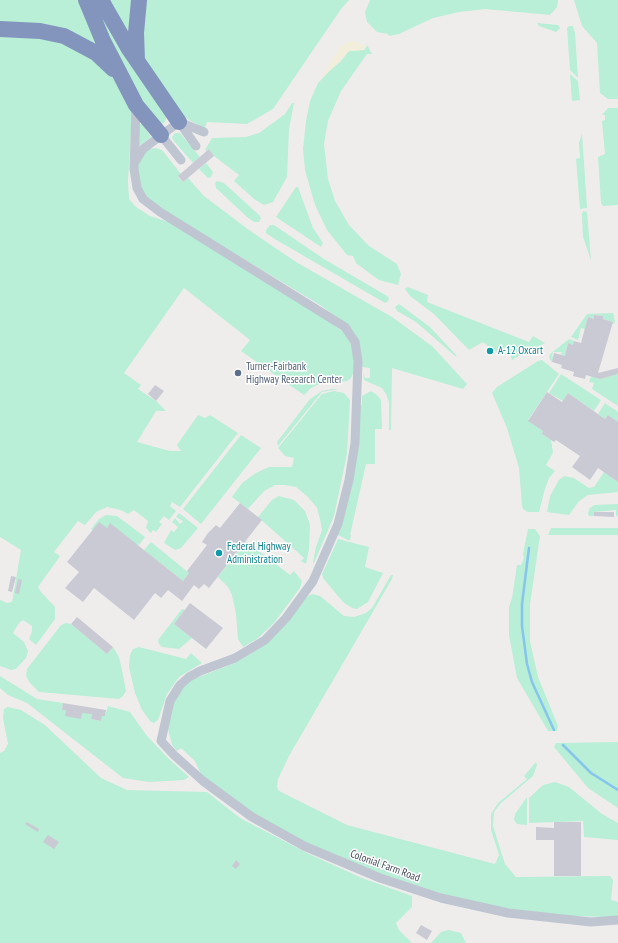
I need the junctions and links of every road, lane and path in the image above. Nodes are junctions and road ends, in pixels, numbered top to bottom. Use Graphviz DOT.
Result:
graph roads {
  1 [pos="86,0"];
  2 [pos="101,0"];
  3 [pos="139,0"];
  4 [pos="0,29"];
  5 [pos="138,62"];
  6 [pos="122,79"];
  7 [pos="136,105"];
  8 [pos="179,122"];
  9 [pos="204,132"];
  10 [pos="161,135"];
  11 [pos="196,146"];
  12 [pos="181,160"];
  13 [pos="134,164"];
  14 [pos="618,920"];
  1 -- 6 [label="highway"];
  2 -- 5 [label="highway"];
  3 -- 5 [label="highway"];
  4 -- 6 [label="highway"];
  5 -- 8 [label="highway"];
  6 -- 7 [label="highway"];
  7 -- 10 [label="highway"];
  7 -- 13 [label="street"];
  8 -- 9 [label="street"];
  8 -- 10 [label="street"];
  8 -- 11 [label="street"];
  10 -- 12 [label="street"];
  10 -- 13 [label="street"];
  13 -- 14 [label="street, Colonial Farm Road"];
}
